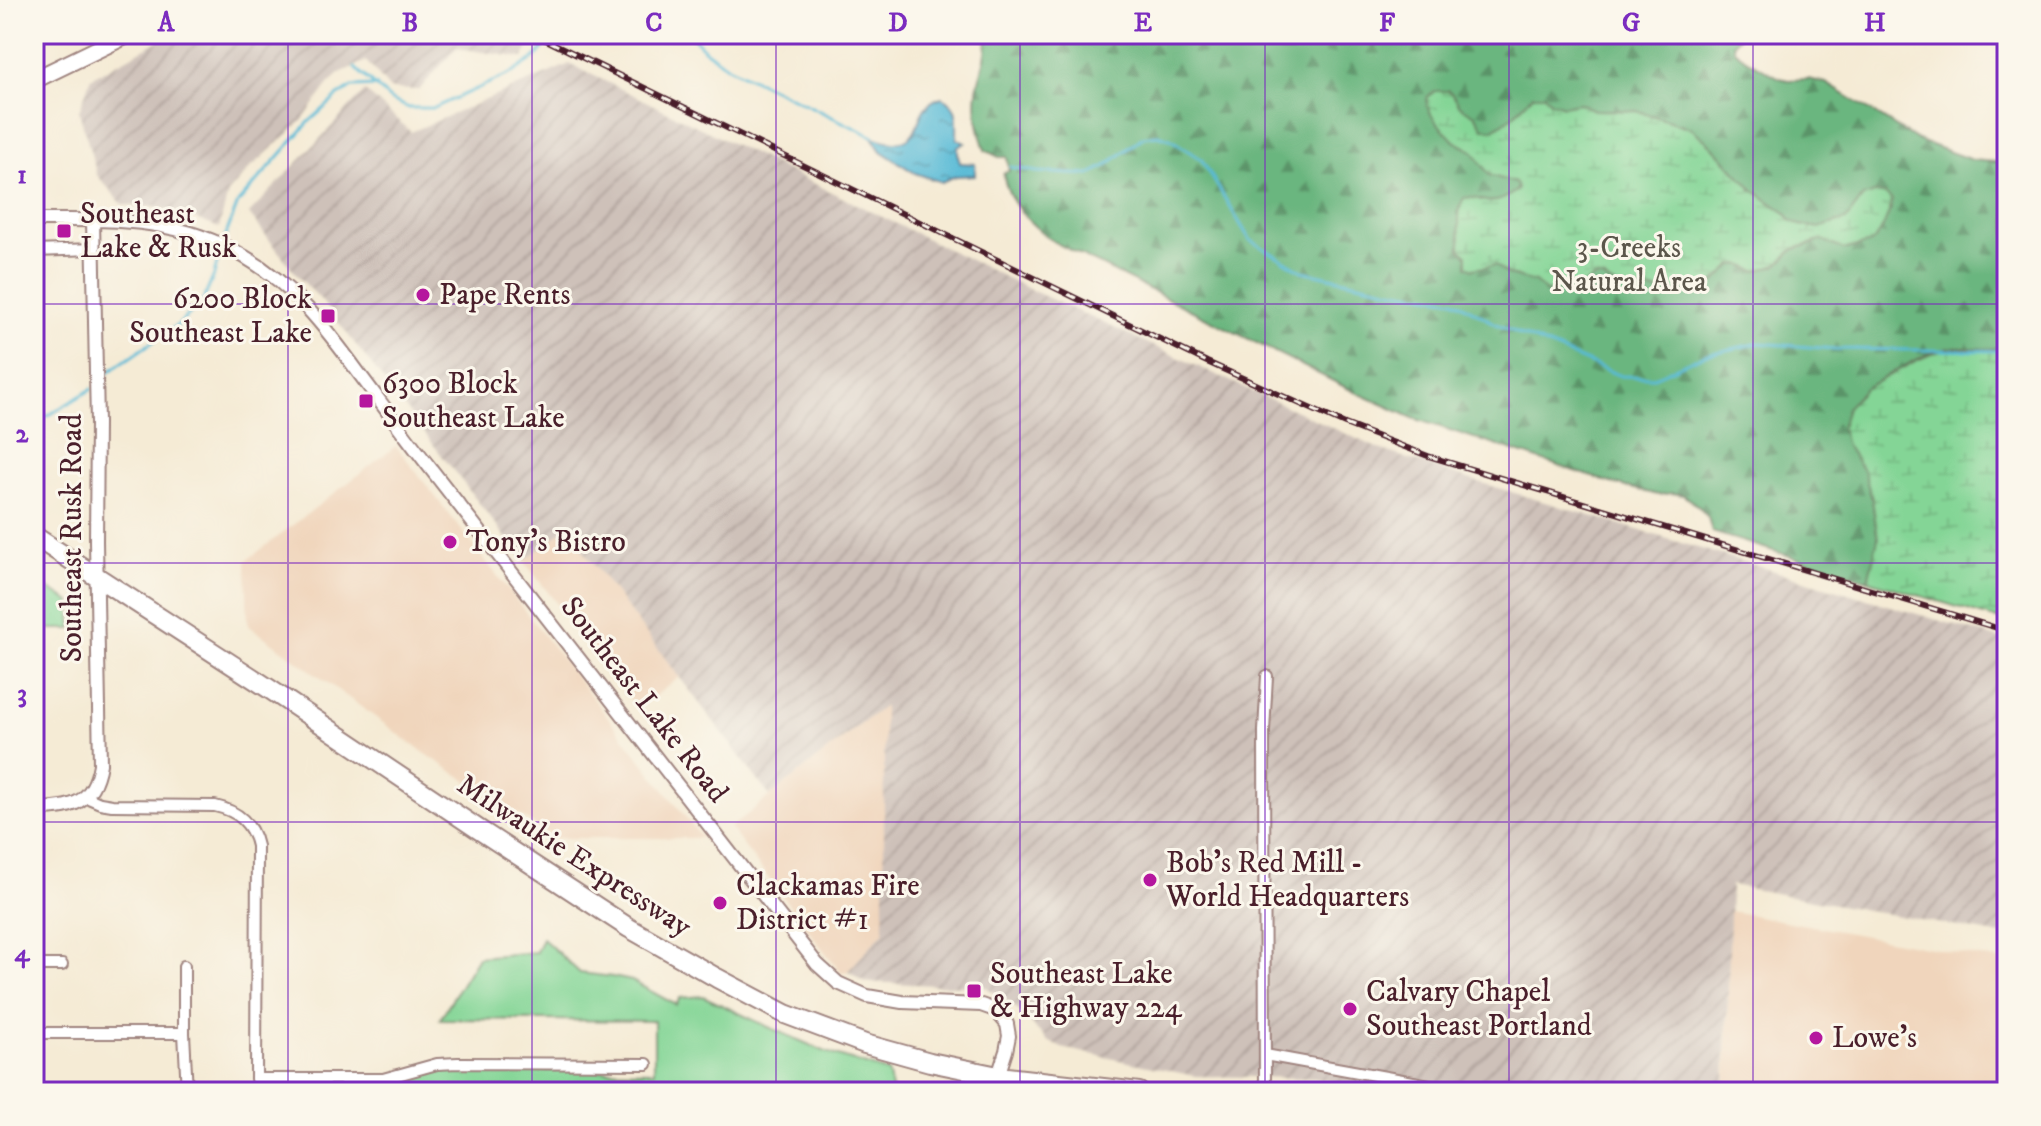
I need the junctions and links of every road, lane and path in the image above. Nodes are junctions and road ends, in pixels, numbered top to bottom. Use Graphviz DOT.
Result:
graph roads {
  1 [pos="129,34"];
  2 [pos="34,80"];
  3 [pos="34,220"];
  4 [pos="93,220"];
  5 [pos="94,249"];
  6 [pos="34,251"];
  7 [pos="34,536"];
  8 [pos="97,578"];
  9 [pos="1267,676"];
  10 [pos="86,797"];
  11 [pos="34,809"];
  12 [pos="34,965"];
  13 [pos="62,965"];
  14 [pos="184,966"];
  15 [pos="34,1033"];
  16 [pos="184,1033"];
  17 [pos="1265,1055"];
  18 [pos="647,1064"];
  19 [pos="995,1084"];
  20 [pos="187,1092"];
  21 [pos="1139,1092"];
  22 [pos="1265,1092"];
  23 [pos="1468,1092"];
  1 -- 2 [label="main road"];
  3 -- 4 [label="street, Southeast Lake Road"];
  4 -- 5 [label="street, Southeast Rusk Road"];
  4 -- 19 [label="street, Southeast Lake Road"];
  5 -- 6 [label="street"];
  5 -- 8 [label="street, Southeast Rusk Road"];
  7 -- 8 [label="highway, Milwaukie Expressway"];
  8 -- 10 [label="street, Southeast Rusk Road"];
  8 -- 19 [label="highway, Milwaukie Expressway"];
  9 -- 17 [label="street"];
  10 -- 11 [label="street"];
  10 -- 18 [label="street"];
  12 -- 13 [label="street"];
  14 -- 16 [label="street"];
  15 -- 16 [label="street"];
  16 -- 20 [label="street"];
  17 -- 22 [label="street"];
  17 -- 23 [label="street"];
  19 -- 21 [label="highway, Milwaukie Expressway"];
}
